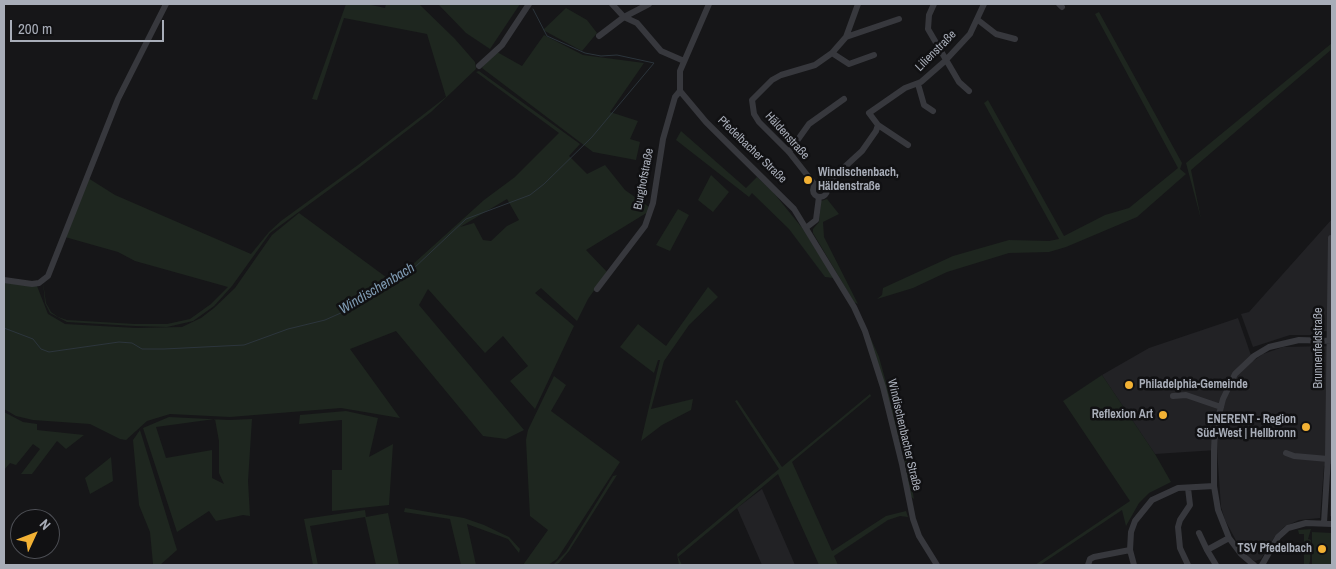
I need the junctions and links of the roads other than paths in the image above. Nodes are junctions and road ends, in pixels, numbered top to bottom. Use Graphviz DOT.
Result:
graph roads {
  1 [pos="166,4"];
  2 [pos="530,4"];
  3 [pos="612,4"];
  4 [pos="649,4"];
  5 [pos="709,4"];
  6 [pos="858,4"];
  7 [pos="934,4"];
  8 [pos="984,4"];
  9 [pos="624,17"];
  10 [pos="899,18"];
  11 [pos="978,20"];
  12 [pos="599,36"];
  13 [pos="846,37"];
  14 [pos="1015,39"];
  15 [pos="832,53"];
  16 [pos="874,55"];
  17 [pos="684,61"];
  18 [pos="945,61"];
  19 [pos="480,66"];
  20 [pos="918,84"];
  21 [pos="680,91"];
  22 [pos="968,91"];
  23 [pos="844,99"];
  24 [pos="933,111"];
  25 [pos="878,125"];
  26 [pos="908,145"];
  27 [pos="789,152"];
  28 [pos="815,185"];
  29 [pos="825,185"];
  30 [pos="819,197"];
  31 [pos="806,227"];
  32 [pos="1331,238"];
  33 [pos="4,280"];
  34 [pos="597,289"];
  35 [pos="854,307"];
  36 [pos="1331,341"];
  37 [pos="1173,396"];
  38 [pos="1221,407"];
  39 [pos="1286,453"];
  40 [pos="1328,459"];
  41 [pos="1214,486"];
  42 [pos="1188,488"];
  43 [pos="1324,523"];
  44 [pos="1332,524"];
  45 [pos="1199,533"];
  46 [pos="1228,538"];
  47 [pos="1130,550"];
  48 [pos="1207,550"];
  49 [pos="1186,564"];
  50 [pos="937,565"];
  51 [pos="1088,565"];
  52 [pos="1134,565"];
  53 [pos="1216,565"];
  54 [pos="1254,565"];
  55 [pos="1262,565"];
  1 -- 33 [label="street"];
  2 -- 19 [label="street"];
  3 -- 9 [label="street"];
  4 -- 9 [label="street"];
  5 -- 17 [label="street"];
  6 -- 13 [label="street, Häldenstraße"];
  7 -- 18 [label="street"];
  8 -- 11 [label="street, Lilienstraße"];
  9 -- 12 [label="street"];
  9 -- 17 [label="street"];
  10 -- 13 [label="street"];
  11 -- 14 [label="street"];
  11 -- 18 [label="street, Lilienstraße"];
  13 -- 15 [label="street, Häldenstraße"];
  15 -- 16 [label="street"];
  15 -- 27 [label="street, Häldenstraße"];
  17 -- 21 [label="street"];
  18 -- 20 [label="street, Lilienstraße"];
  18 -- 22 [label="street"];
  20 -- 24 [label="street"];
  20 -- 25 [label="street, Lilienstraße"];
  21 -- 31 [label="street, Pfedelbacher Straße"];
  21 -- 34 [label="street, Burghofstraße"];
  23 -- 27 [label="street"];
  25 -- 26 [label="street"];
  25 -- 29 [label="street"];
  27 -- 28 [label="street, Häldenstraße"];
  28 -- 29 [label="street"];
  28 -- 30 [label="street"];
  29 -- 30 [label="street"];
  30 -- 31 [label="street"];
  31 -- 35 [label="street, Pfedelbacher Straße"];
  32 -- 36 [label="street, Brunnenfeldstraße"];
  35 -- 50 [label="street, Windischenbacher Straße"];
  36 -- 38 [label="street"];
  36 -- 40 [label="street, Brunnenfeldstraße"];
  37 -- 38 [label="street"];
  38 -- 41 [label="street"];
  39 -- 40 [label="street"];
  40 -- 43 [label="street, Brunnenfeldstraße"];
  41 -- 42 [label="street"];
  41 -- 46 [label="street"];
  42 -- 47 [label="street"];
  42 -- 49 [label="street"];
  43 -- 44 [label="street"];
  43 -- 55 [label="street"];
  45 -- 48 [label="street"];
  46 -- 48 [label="street"];
  46 -- 54 [label="street"];
  47 -- 51 [label="street"];
  47 -- 52 [label="street"];
  48 -- 53 [label="street"];
}
